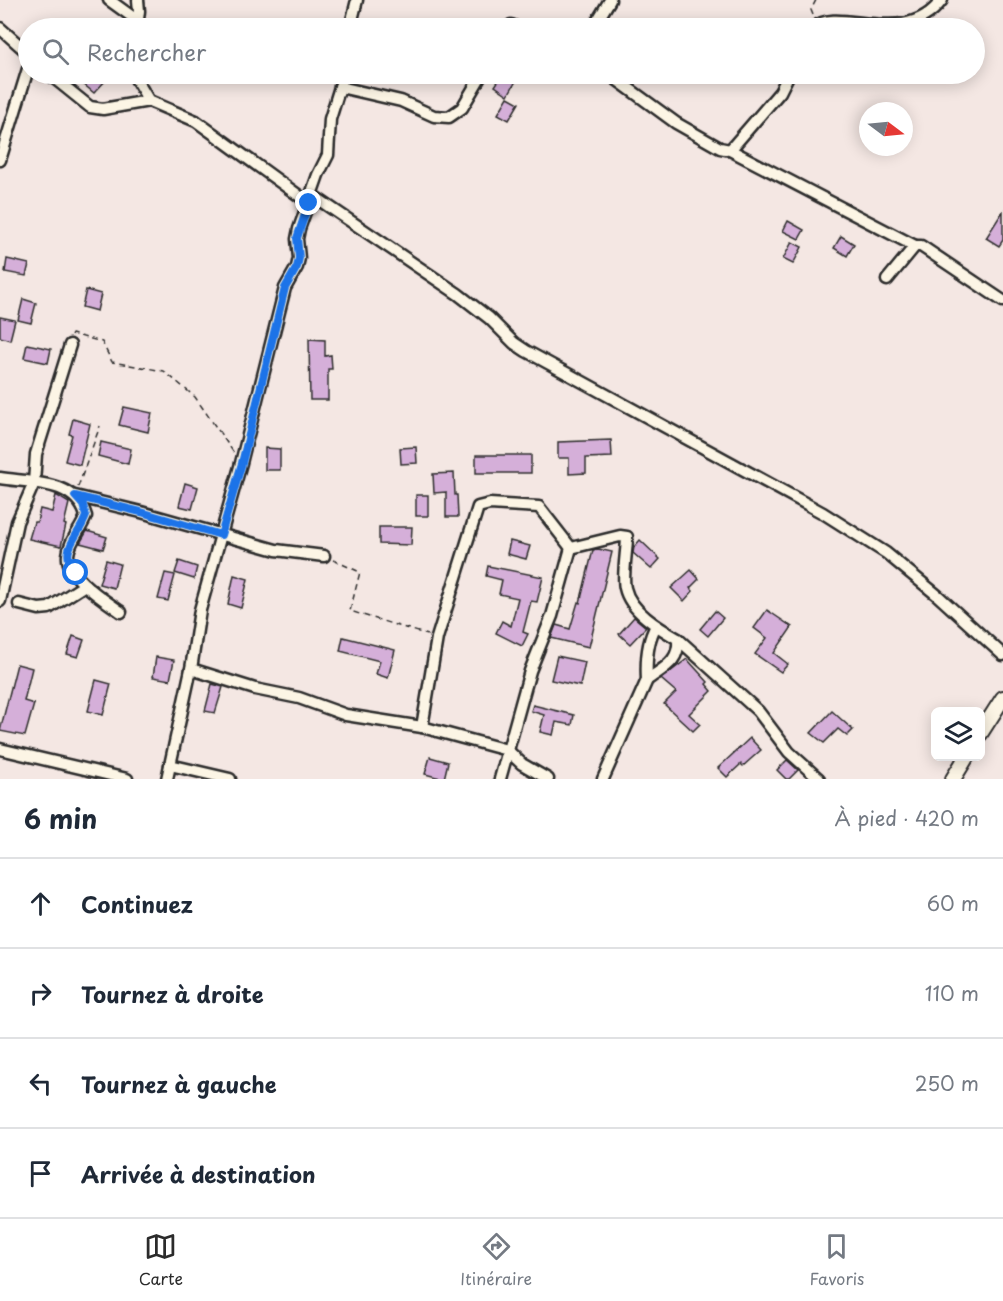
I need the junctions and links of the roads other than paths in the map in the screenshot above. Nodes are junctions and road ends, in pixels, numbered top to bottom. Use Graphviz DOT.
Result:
graph roads {
  1 [pos="109,0"];
  2 [pos="138,0"];
  3 [pos="357,0"];
  4 [pos="610,0"];
  5 [pos="942,0"];
  6 [pos="130,18"];
  7 [pos="138,18"];
  8 [pos="352,18"];
  9 [pos="599,18"];
  10 [pos="923,18"];
  11 [pos="0,28"];
  12 [pos="18,44"];
  13 [pos="23,84"];
  14 [pos="61,84"];
  15 [pos="139,84"];
  16 [pos="341,84"];
  17 [pos="476,84"];
  18 [pos="623,84"];
  19 [pos="784,84"];
  20 [pos="340,87"];
  21 [pos="149,101"];
  22 [pos="730,150"];
  23 [pos="0,160"];
  24 [pos="310,199"];
  25 [pos="915,246"];
  26 [pos="887,280"];
  27 [pos="1003,302"];
  28 [pos="70,345"];
  29 [pos="0,477"];
  30 [pos="34,483"];
  31 [pos="75,496"];
  32 [pos="221,535"];
  33 [pos="571,548"];
  34 [pos="324,556"];
  35 [pos="85,585"];
  36 [pos="0,600"];
  37 [pos="19,604"];
  38 [pos="121,612"];
  39 [pos="656,627"];
  40 [pos="678,639"];
  41 [pos="1003,655"];
  42 [pos="191,669"];
  43 [pos="647,680"];
  44 [pos="1003,698"];
  45 [pos="422,727"];
  46 [pos="985,727"];
  47 [pos="0,749"];
  48 [pos="507,750"];
  49 [pos="964,761"];
  50 [pos="170,765"];
  51 [pos="127,779"];
  52 [pos="167,779"];
  53 [pos="230,779"];
  54 [pos="500,779"];
  55 [pos="548,779"];
  56 [pos="603,779"];
  57 [pos="819,779"];
  58 [pos="952,779"];
  1 -- 6 [label="street"];
  2 -- 7 [label="street"];
  3 -- 8 [label="street"];
  4 -- 9 [label="street"];
  5 -- 10 [label="street"];
  11 -- 12 [label="street"];
  13 -- 23 [label="street"];
  14 -- 21 [label="street"];
  15 -- 21 [label="street"];
  16 -- 20 [label="street"];
  17 -- 20 [label="street"];
  18 -- 22 [label="street"];
  19 -- 22 [label="street"];
  20 -- 24 [label="street"];
  21 -- 24 [label="street"];
  22 -- 25 [label="street"];
  24 -- 32 [label="street"];
  24 -- 41 [label="street"];
  25 -- 26 [label="street"];
  25 -- 27 [label="street"];
  28 -- 30 [label="street"];
  29 -- 30 [label="street"];
  30 -- 31 [label="street"];
  30 -- 36 [label="street"];
  31 -- 32 [label="street"];
  31 -- 35 [label="street"];
  32 -- 34 [label="street"];
  32 -- 42 [label="street"];
  33 -- 39 [label="street"];
  33 -- 45 [label="street"];
  33 -- 48 [label="street"];
  35 -- 37 [label="street"];
  35 -- 38 [label="street"];
  39 -- 40 [label="street"];
  39 -- 43 [label="street"];
  40 -- 43 [label="street"];
  40 -- 57 [label="street"];
  42 -- 45 [label="street"];
  42 -- 50 [label="street"];
  43 -- 56 [label="street"];
  44 -- 46 [label="street"];
  45 -- 48 [label="street"];
  47 -- 51 [label="street"];
  48 -- 54 [label="street"];
  48 -- 55 [label="street"];
  49 -- 58 [label="street"];
  50 -- 52 [label="street"];
  50 -- 53 [label="street"];
}
